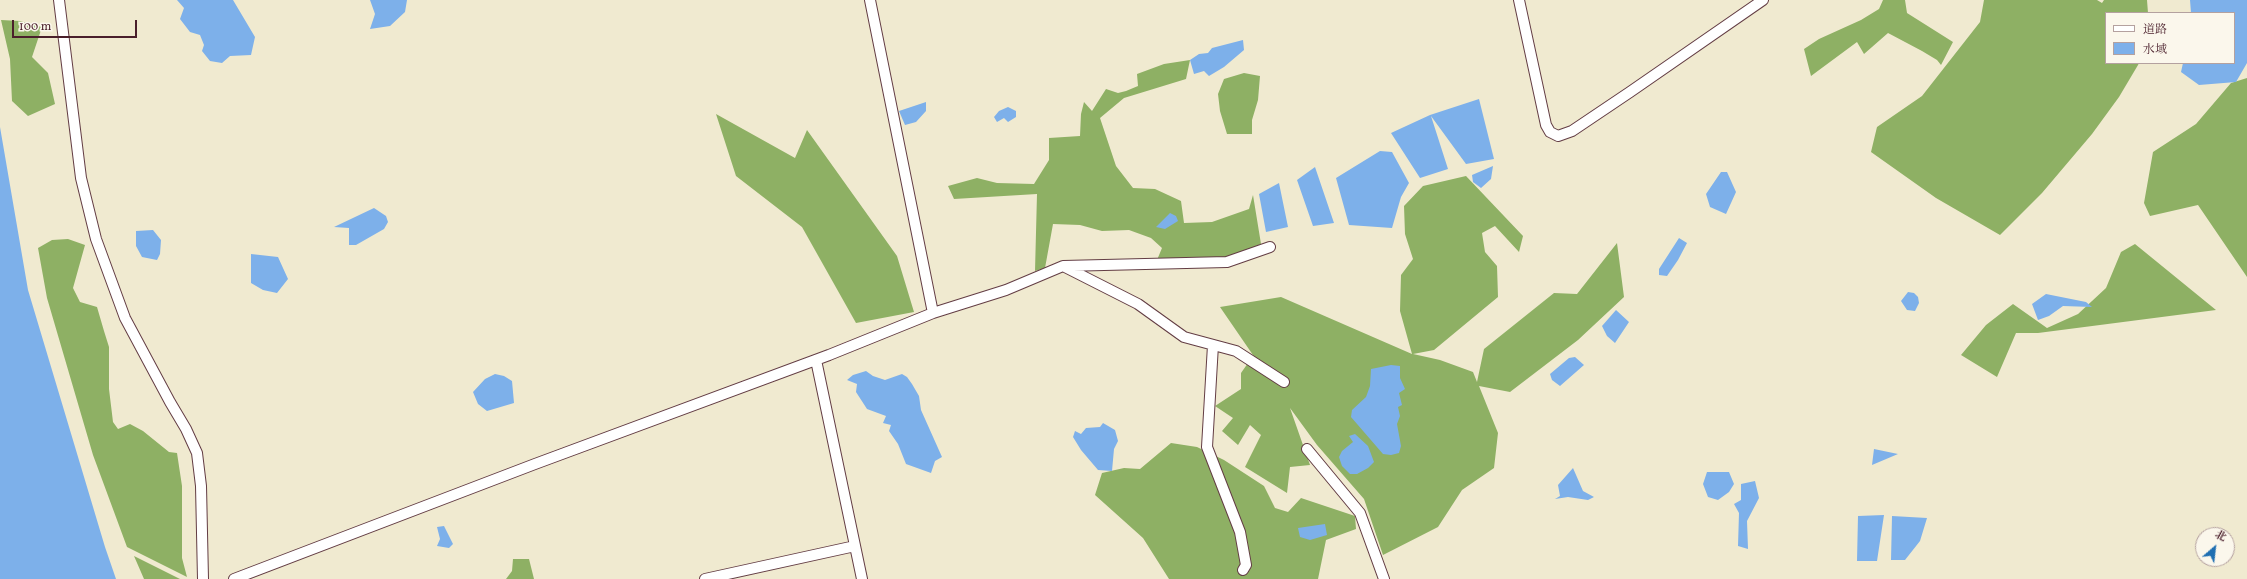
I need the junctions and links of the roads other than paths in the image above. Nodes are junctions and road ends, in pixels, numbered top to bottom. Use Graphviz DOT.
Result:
graph roads {
  1 [pos="59,0"];
  2 [pos="870,0"];
  3 [pos="1519,0"];
  4 [pos="1763,0"];
  5 [pos="1270,247"];
  6 [pos="1063,266"];
  7 [pos="933,313"];
  8 [pos="1213,345"];
  9 [pos="816,360"];
  10 [pos="1284,382"];
  11 [pos="1308,449"];
  12 [pos="855,546"];
  13 [pos="203,549"];
  14 [pos="1243,570"];
  15 [pos="203,579"];
  16 [pos="209,579"];
  17 [pos="234,579"];
  18 [pos="705,579"];
  19 [pos="862,579"];
  20 [pos="1384,579"];
  1 -- 13 [label="street"];
  2 -- 7 [label="street"];
  3 -- 4 [label="street"];
  5 -- 6 [label="street"];
  6 -- 7 [label="street"];
  6 -- 8 [label="street"];
  7 -- 9 [label="street"];
  8 -- 10 [label="street"];
  8 -- 14 [label="street"];
  9 -- 12 [label="street"];
  9 -- 17 [label="street"];
  11 -- 20 [label="street"];
  12 -- 18 [label="street"];
  12 -- 19 [label="street"];
  13 -- 15 [label="street"];
  13 -- 16 [label="street"];
}
